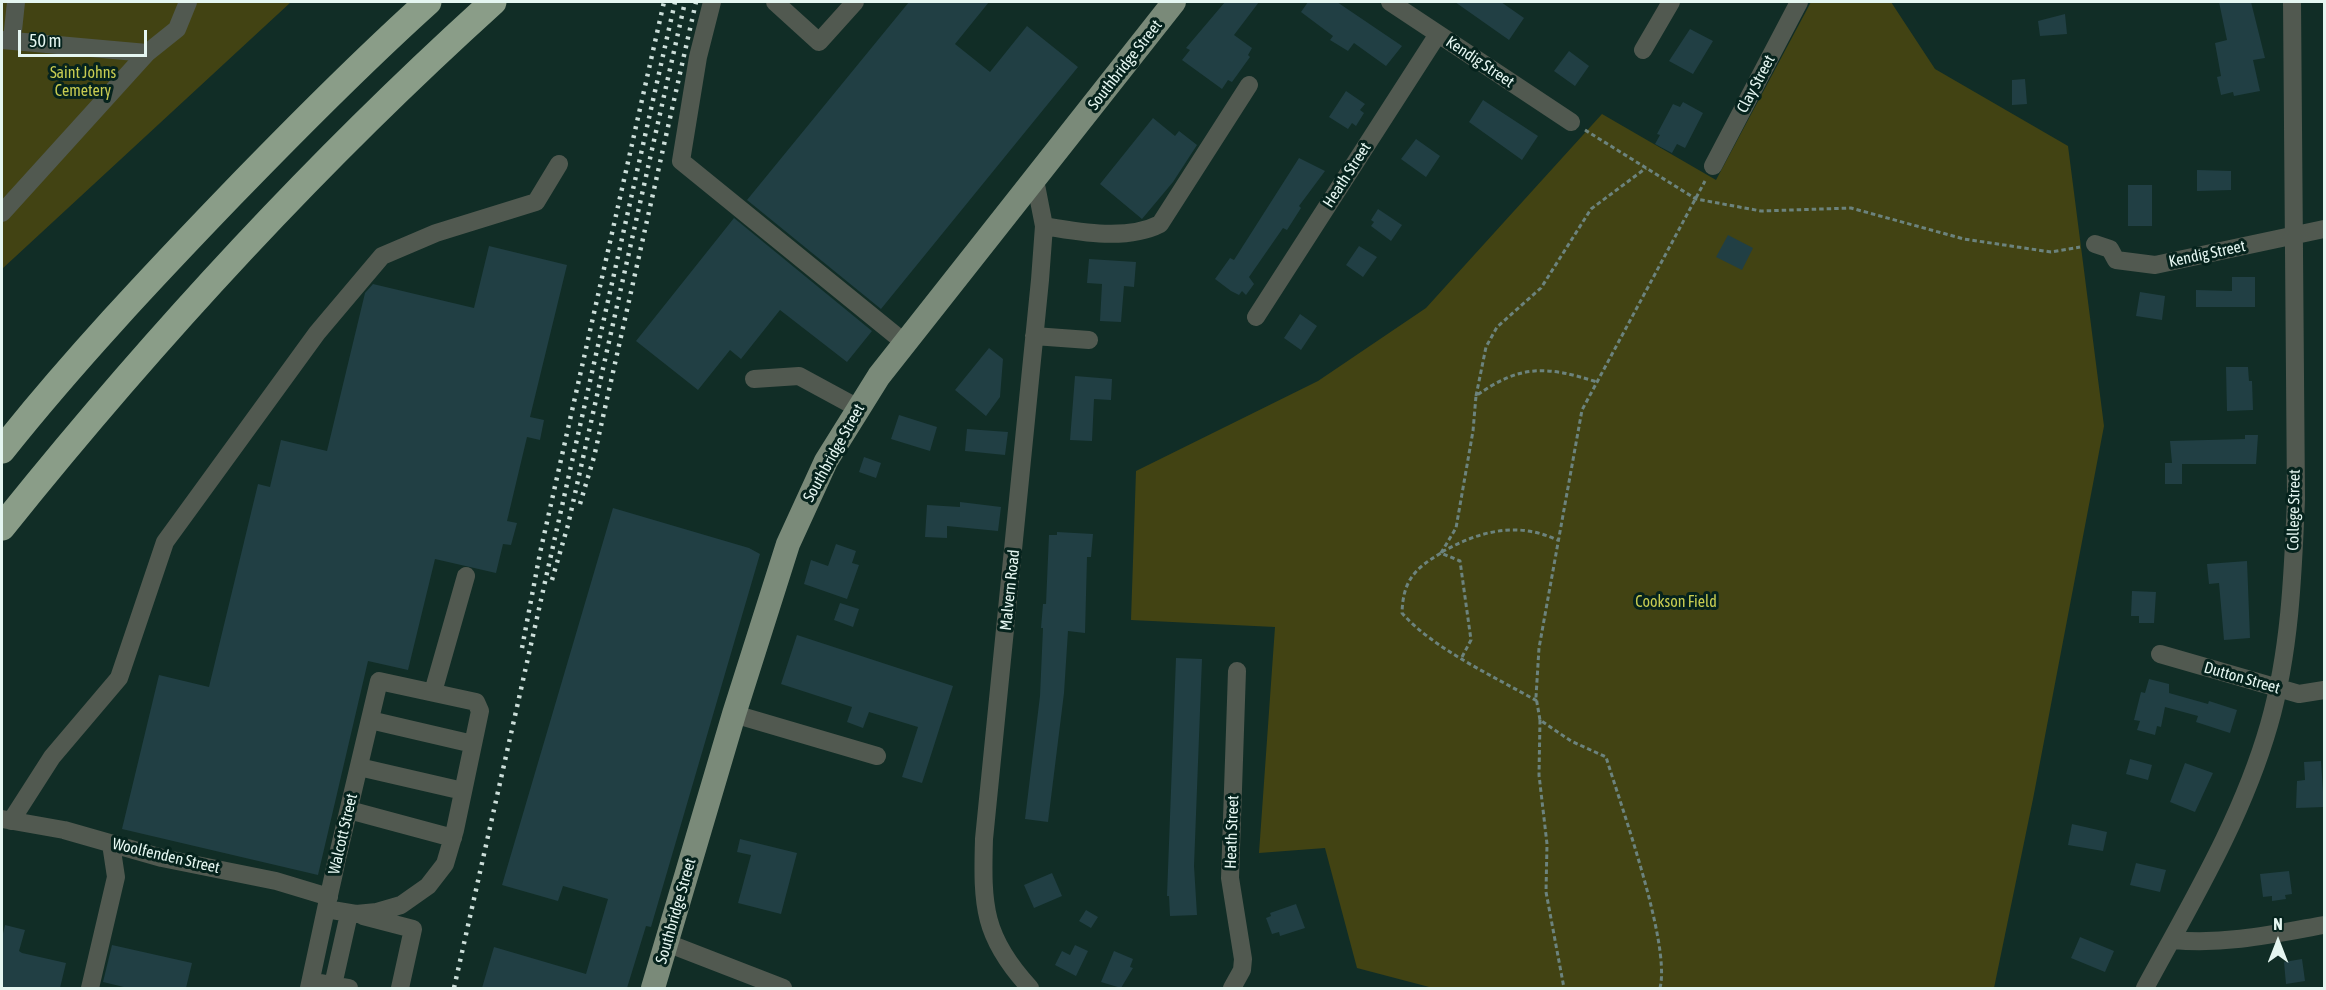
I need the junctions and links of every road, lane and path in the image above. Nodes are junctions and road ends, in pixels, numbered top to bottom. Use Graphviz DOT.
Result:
graph roads {
  1 [pos="16,2"];
  2 [pos="188,2"];
  3 [pos="428,2"];
  4 [pos="493,2"];
  5 [pos="712,2"];
  6 [pos="775,2"];
  7 [pos="855,2"];
  8 [pos="1174,2"];
  9 [pos="1390,2"];
  10 [pos="1671,2"];
  11 [pos="1798,2"];
  12 [pos="2292,2"];
  13 [pos="1438,34"];
  14 [pos="7,40"];
  15 [pos="1643,50"];
  16 [pos="147,53"];
  17 [pos="1250,85"];
  18 [pos="1571,122"];
  19 [pos="559,164"];
  20 [pos="1713,166"];
  21 [pos="1646,168"];
  22 [pos="1035,180"];
  23 [pos="1695,199"];
  24 [pos="2,213"];
  25 [pos="1044,226"];
  26 [pos="2325,229"];
  27 [pos="2294,234"];
  28 [pos="2095,244"];
  29 [pos="159,269"];
  30 [pos="1256,317"];
  31 [pos="1034,336"];
  32 [pos="1089,340"];
  33 [pos="905,343"];
  34 [pos="754,379"];
  35 [pos="1597,382"];
  36 [pos="1476,396"];
  37 [pos="858,408"];
  38 [pos="2,426"];
  39 [pos="2,450"];
  40 [pos="2,527"];
  41 [pos="1557,540"];
  42 [pos="1441,553"];
  43 [pos="466,576"];
  44 [pos="2160,654"];
  45 [pos="1462,657"];
  46 [pos="1237,671"];
  47 [pos="2278,688"];
  48 [pos="2325,690"];
  49 [pos="434,692"];
  50 [pos="1537,701"];
  51 [pos="734,714"];
  52 [pos="370,720"];
  53 [pos="1540,720"];
  54 [pos="473,744"];
  55 [pos="877,756"];
  56 [pos="359,767"];
  57 [pos="463,791"];
  58 [pos="348,810"];
  59 [pos="6,820"];
  60 [pos="453,838"];
  61 [pos="111,844"];
  62 [pos="327,903"];
  63 [pos="352,914"];
  64 [pos="2325,925"];
  65 [pos="2173,940"];
  66 [pos="667,943"];
  67 [pos="310,984"];
  68 [pos="341,987"];
  69 [pos="90,988"];
  70 [pos="400,988"];
  71 [pos="653,988"];
  72 [pos="783,988"];
  73 [pos="1030,988"];
  74 [pos="1232,988"];
  75 [pos="1564,988"];
  76 [pos="1660,988"];
  77 [pos="2145,988"];
  1 -- 14 [label="street"];
  2 -- 16 [label="street"];
  3 -- 29 [label="highway"];
  4 -- 40 [label="highway"];
  5 -- 33 [label="street"];
  6 -- 7 [label="street"];
  8 -- 22 [label="main road, Southbridge Street"];
  9 -- 13 [label="street, Kendig Street"];
  10 -- 15 [label="street"];
  11 -- 20 [label="street, Clay Street"];
  12 -- 27 [label="street, College Street"];
  13 -- 18 [label="street, Kendig Street"];
  13 -- 30 [label="street, Heath Street"];
  14 -- 16 [label="street"];
  16 -- 24 [label="street"];
  17 -- 25 [label="street"];
  18 -- 21 [label="path"];
  19 -- 59 [label="street"];
  20 -- 23 [label="path"];
  21 -- 23 [label="path"];
  21 -- 36 [label="path"];
  22 -- 25 [label="street, Malvern Road"];
  22 -- 33 [label="main road, Southbridge Street"];
  23 -- 28 [label="path"];
  23 -- 35 [label="path"];
  25 -- 31 [label="street, Malvern Road"];
  26 -- 27 [label="street, Kendig Street"];
  27 -- 28 [label="street, Kendig Street"];
  27 -- 47 [label="street, College Street"];
  29 -- 38 [label="highway"];
  29 -- 39 [label="highway"];
  31 -- 32 [label="street"];
  31 -- 73 [label="street, Malvern Road"];
  33 -- 37 [label="main road, Southbridge Street"];
  34 -- 37 [label="street"];
  35 -- 36 [label="path"];
  35 -- 41 [label="path"];
  36 -- 42 [label="path"];
  37 -- 51 [label="main road, Southbridge Street"];
  41 -- 42 [label="path"];
  41 -- 50 [label="path"];
  42 -- 45 [label="path"];
  42 -- 45 [label="path"];
  43 -- 49 [label="street"];
  44 -- 47 [label="street, Dutton Street"];
  45 -- 50 [label="path"];
  46 -- 74 [label="street, Heath Street"];
  47 -- 48 [label="street, Dutton Street"];
  47 -- 65 [label="street, College Street"];
  49 -- 52 [label="street, Walcott Street"];
  49 -- 54 [label="street"];
  50 -- 53 [label="path"];
  51 -- 55 [label="street"];
  51 -- 66 [label="main road, Southbridge Street"];
  52 -- 54 [label="street"];
  52 -- 56 [label="street, Walcott Street"];
  53 -- 75 [label="path"];
  53 -- 76 [label="path"];
  54 -- 57 [label="street"];
  56 -- 57 [label="street"];
  56 -- 58 [label="street, Walcott Street"];
  57 -- 60 [label="street"];
  58 -- 60 [label="street"];
  58 -- 62 [label="street, Walcott Street"];
  59 -- 61 [label="street, Woolfenden Street"];
  60 -- 63 [label="street"];
  61 -- 62 [label="street, Woolfenden Street"];
  61 -- 69 [label="street"];
  62 -- 63 [label="street, Woolfenden Street"];
  62 -- 67 [label="street, Walcott Street"];
  63 -- 68 [label="street"];
  63 -- 70 [label="street, Woolfenden Street"];
  64 -- 65 [label="street"];
  65 -- 77 [label="street, College Street"];
  66 -- 71 [label="main road, Southbridge Street"];
  66 -- 72 [label="street"];
  67 -- 68 [label="street"];
}
